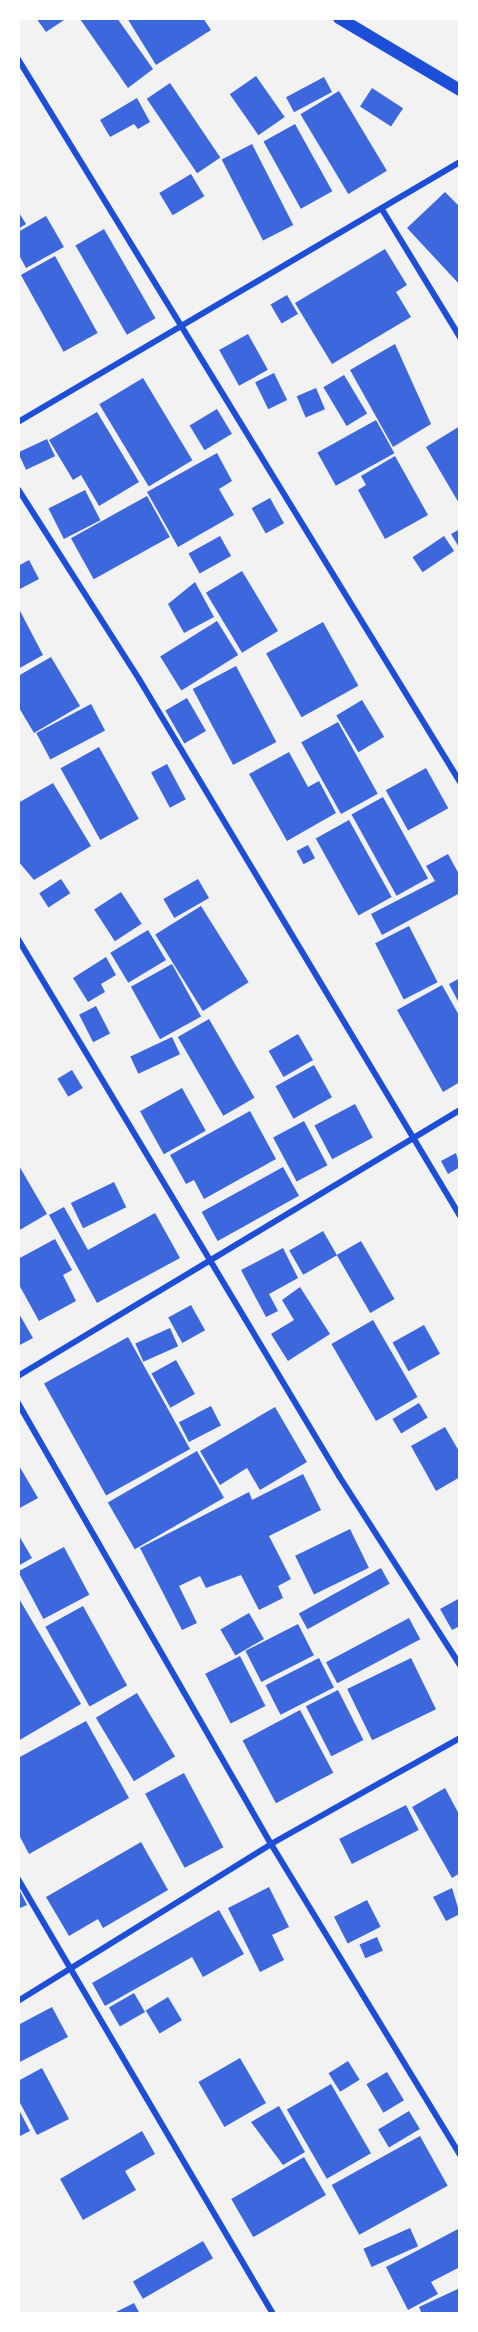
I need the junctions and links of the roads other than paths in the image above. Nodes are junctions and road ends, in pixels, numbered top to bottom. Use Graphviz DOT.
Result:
graph roads {
  1 [pos="339,18"];
  2 [pos="18,59"];
  3 [pos="460,90"];
  4 [pos="460,162"];
  5 [pos="383,211"];
  6 [pos="179,325"];
  7 [pos="460,337"];
  8 [pos="18,422"];
  9 [pos="18,489"];
  10 [pos="460,782"];
  11 [pos="18,939"];
  12 [pos="460,1110"];
  13 [pos="413,1140"];
  14 [pos="460,1216"];
  15 [pos="212,1258"];
  16 [pos="18,1376"];
  17 [pos="18,1403"];
  18 [pos="460,1665"];
  19 [pos="460,1738"];
  20 [pos="272,1845"];
  21 [pos="18,1879"];
  22 [pos="70,1968"];
  23 [pos="18,2001"];
  24 [pos="460,2155"];
  25 [pos="273,2314"];
  1 -- 3 [label="main road"];
  2 -- 6 [label="street"];
  4 -- 5 [label="street"];
  5 -- 6 [label="street"];
  5 -- 7 [label="street"];
  6 -- 8 [label="street"];
  6 -- 10 [label="street"];
  9 -- 13 [label="street"];
  11 -- 15 [label="street"];
  12 -- 13 [label="street"];
  13 -- 14 [label="street"];
  13 -- 15 [label="street"];
  15 -- 16 [label="street"];
  15 -- 18 [label="street"];
  17 -- 20 [label="street"];
  19 -- 20 [label="street"];
  20 -- 22 [label="street"];
  20 -- 24 [label="street"];
  21 -- 22 [label="street"];
  22 -- 23 [label="street"];
  22 -- 25 [label="street"];
}
